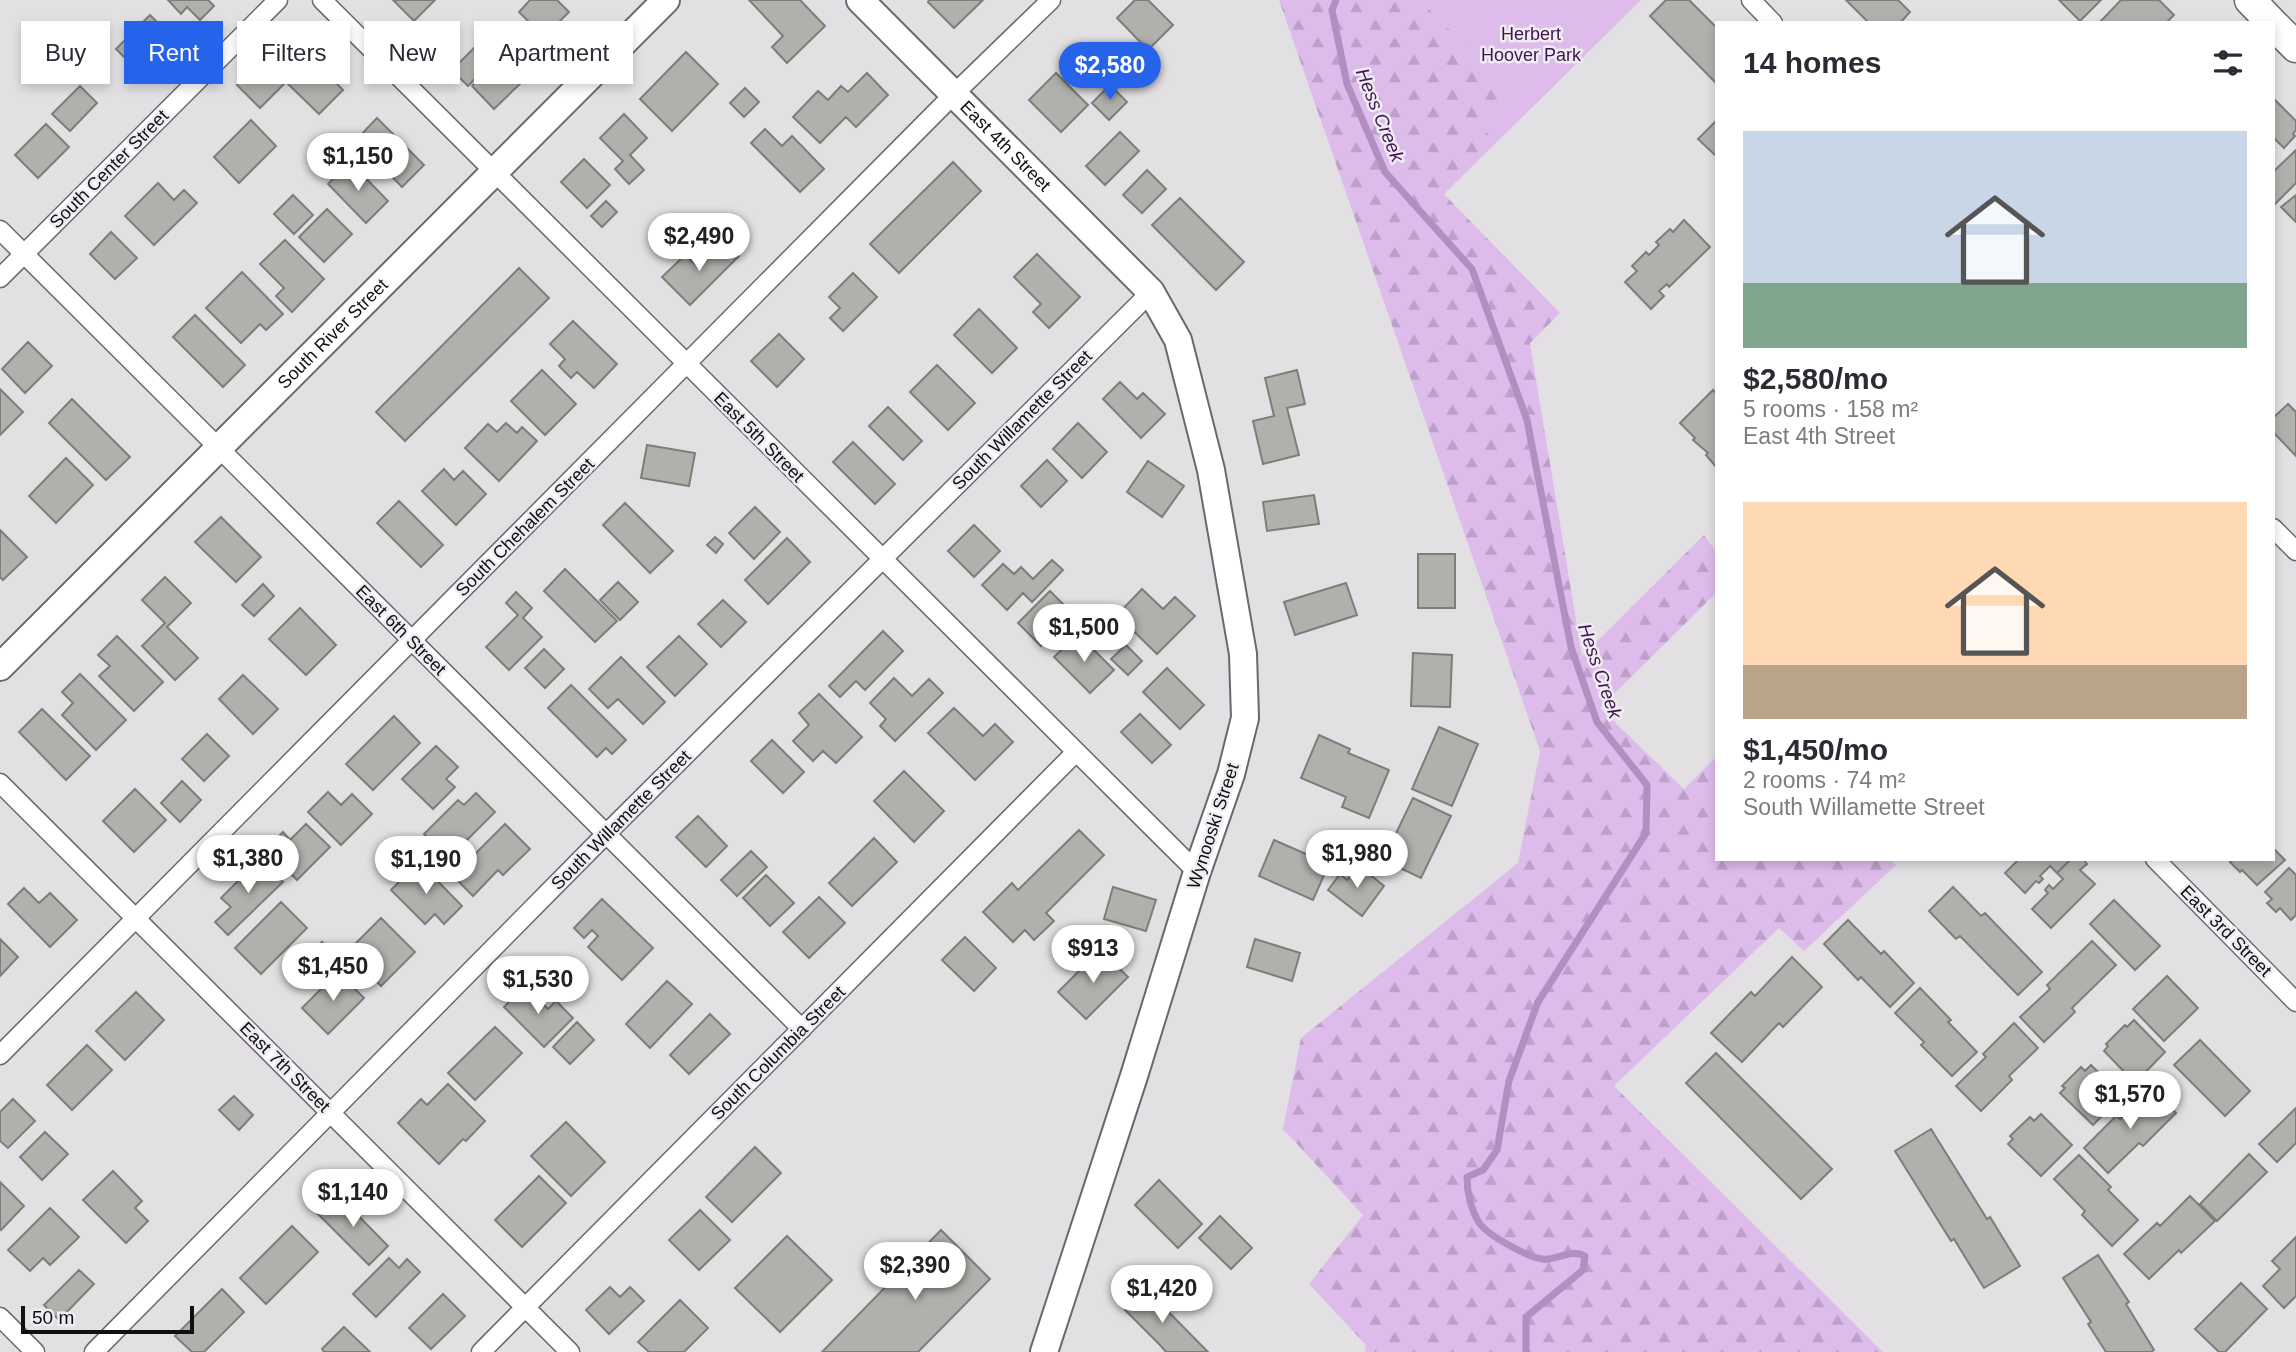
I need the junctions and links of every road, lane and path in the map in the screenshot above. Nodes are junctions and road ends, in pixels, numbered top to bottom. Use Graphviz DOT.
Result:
graph roads {
  1 [pos="278,0"];
  2 [pos="322,0"];
  3 [pos="666,0"];
  4 [pos="860,0"];
  5 [pos="1051,0"];
  6 [pos="1751,0"];
  7 [pos="1771,21"];
  8 [pos="2275,27"];
  9 [pos="2296,47"];
  10 [pos="954,94"];
  11 [pos="493,171"];
  12 [pos="0,230"];
  13 [pos="24,254"];
  14 [pos="0,278"];
  15 [pos="1151,292"];
  16 [pos="687,365"];
  17 [pos="218,447"];
  18 [pos="2275,530"];
  19 [pos="2296,551"];
  20 [pos="881,559"];
  21 [pos="412,641"];
  22 [pos="0,667"];
  23 [pos="1075,753"];
  24 [pos="0,783"];
  25 [pos="606,834"];
  26 [pos="2157,861"];
  27 [pos="1197,872"];
  28 [pos="137,920"];
  29 [pos="2296,1002"];
  30 [pos="802,1029"];
  31 [pos="0,1055"];
  32 [pos="330,1113"];
  33 [pos="525,1307"];
  34 [pos="0,1317"];
  35 [pos="35,1352"];
  36 [pos="94,1352"];
  37 [pos="481,1352"];
  38 [pos="570,1352"];
  39 [pos="1044,1352"];
  1 -- 13 [label="street, South Center Street"];
  2 -- 11 [label="street, East 5th Street"];
  3 -- 11 [label="main road, South River Street"];
  4 -- 10 [label="main road, East 4th Street"];
  5 -- 10 [label="street, South Chehalem Street"];
  6 -- 7 [label="street"];
  8 -- 9 [label="main road"];
  10 -- 15 [label="main road, East 4th Street"];
  10 -- 16 [label="street, South Chehalem Street"];
  11 -- 16 [label="street, East 5th Street"];
  11 -- 17 [label="main road, South River Street"];
  12 -- 13 [label="street, East 6th Street"];
  13 -- 14 [label="street, South Center Street"];
  13 -- 17 [label="street, East 6th Street"];
  15 -- 20 [label="street, South Willamette Street"];
  15 -- 27 [label="main road, Wynooski Street"];
  16 -- 20 [label="street, East 5th Street"];
  16 -- 21 [label="street, South Chehalem Street"];
  17 -- 21 [label="street, East 6th Street"];
  17 -- 22 [label="main road, South River Street"];
  18 -- 19 [label="street"];
  20 -- 23 [label="street, East 5th Street"];
  20 -- 25 [label="street, South Willamette Street"];
  21 -- 25 [label="street, East 6th Street"];
  21 -- 28 [label="street, South Chehalem Street"];
  23 -- 27 [label="street, East 5th Street"];
  23 -- 30 [label="street, South Columbia Street"];
  24 -- 28 [label="street, East 7th Street"];
  25 -- 30 [label="street, East 6th Street"];
  25 -- 32 [label="street, South Willamette Street"];
  26 -- 29 [label="street, East 3rd Street"];
  27 -- 39 [label="main road, Wynooski Street"];
  28 -- 31 [label="street, South Chehalem Street"];
  28 -- 32 [label="street, East 7th Street"];
  30 -- 33 [label="street, South Columbia Street"];
  32 -- 33 [label="street, East 7th Street"];
  32 -- 36 [label="street, South Willamette Street"];
  33 -- 37 [label="street, South Columbia Street"];
  33 -- 38 [label="street, East 7th Street"];
  34 -- 35 [label="street"];
}
